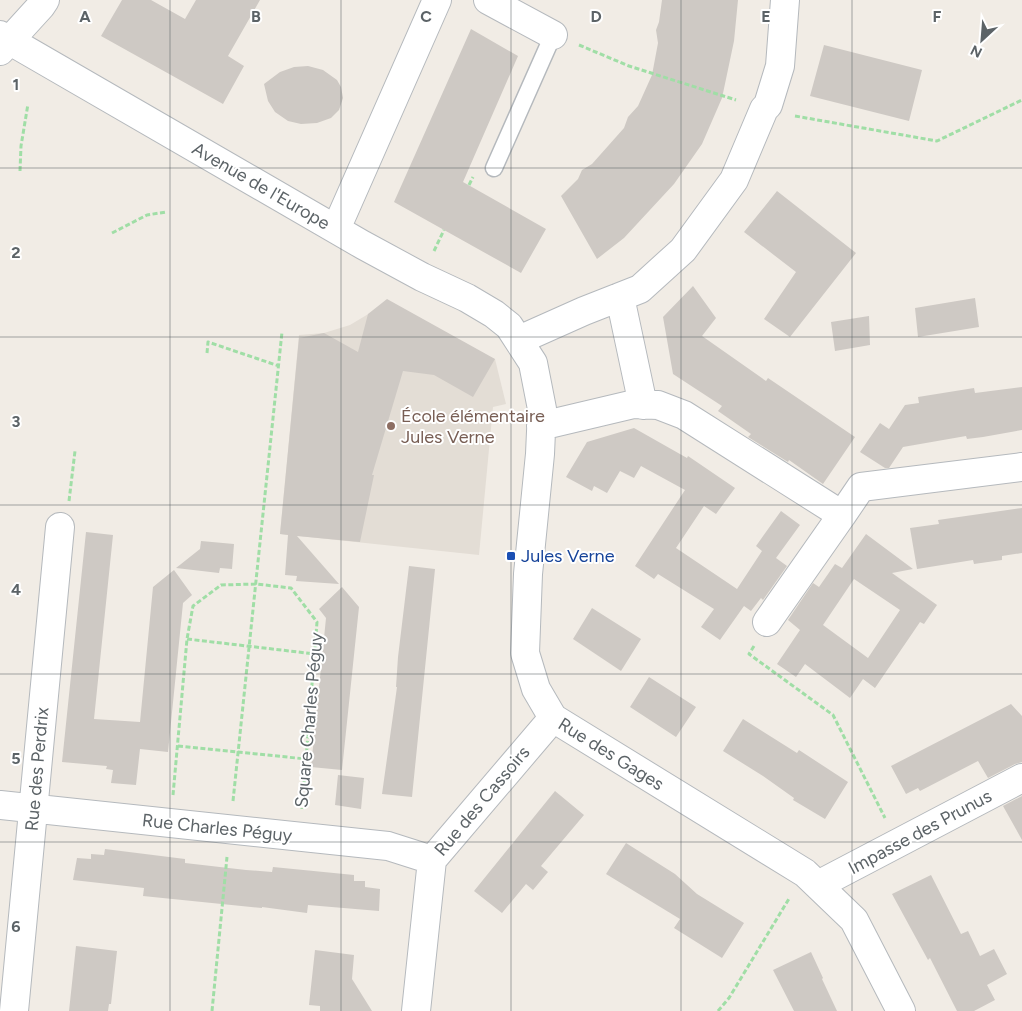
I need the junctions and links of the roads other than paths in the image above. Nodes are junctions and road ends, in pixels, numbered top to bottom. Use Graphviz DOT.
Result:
graph roads {
  1 [pos="45,0"];
  2 [pos="437,0"];
  3 [pos="488,0"];
  4 [pos="785,0"];
  5 [pos="553,35"];
  6 [pos="4,42"];
  7 [pos="494,168"];
  8 [pos="336,230"];
  9 [pos="620,297"];
  10 [pos="519,340"];
  11 [pos="643,404"];
  12 [pos="541,426"];
  13 [pos="1022,467"];
  14 [pos="842,515"];
  15 [pos="60,526"];
  16 [pos="767,622"];
  17 [pos="553,718"];
  18 [pos="1022,778"];
  19 [pos="0,805"];
  20 [pos="34,808"];
  21 [pos="432,860"];
  22 [pos="812,879"];
  23 [pos="14,1011"];
  24 [pos="416,1011"];
  25 [pos="902,1011"];
  1 -- 6 [label="street"];
  2 -- 8 [label="street"];
  3 -- 5 [label="street"];
  4 -- 9 [label="street"];
  5 -- 7 [label="lane"];
  6 -- 8 [label="street, Avenue de l'Europe"];
  8 -- 10 [label="street, Avenue de l'Europe"];
  9 -- 10 [label="street"];
  9 -- 11 [label="street"];
  10 -- 12 [label="street, Rue des Gages"];
  11 -- 12 [label="street"];
  11 -- 14 [label="street"];
  12 -- 17 [label="street, Rue des Gages"];
  13 -- 14 [label="street"];
  14 -- 16 [label="street"];
  15 -- 20 [label="street, Rue des Perdrix"];
  17 -- 21 [label="street, Rue des Cassoirs"];
  17 -- 22 [label="street, Rue des Gages"];
  18 -- 22 [label="street, Impasse des Prunus"];
  19 -- 20 [label="street, Rue Charles Péguy"];
  20 -- 21 [label="street, Rue Charles Péguy"];
  20 -- 23 [label="street, Rue des Perdrix"];
  21 -- 24 [label="street, Rue des Cassoirs"];
  22 -- 25 [label="street, Rue des Gages"];
}
